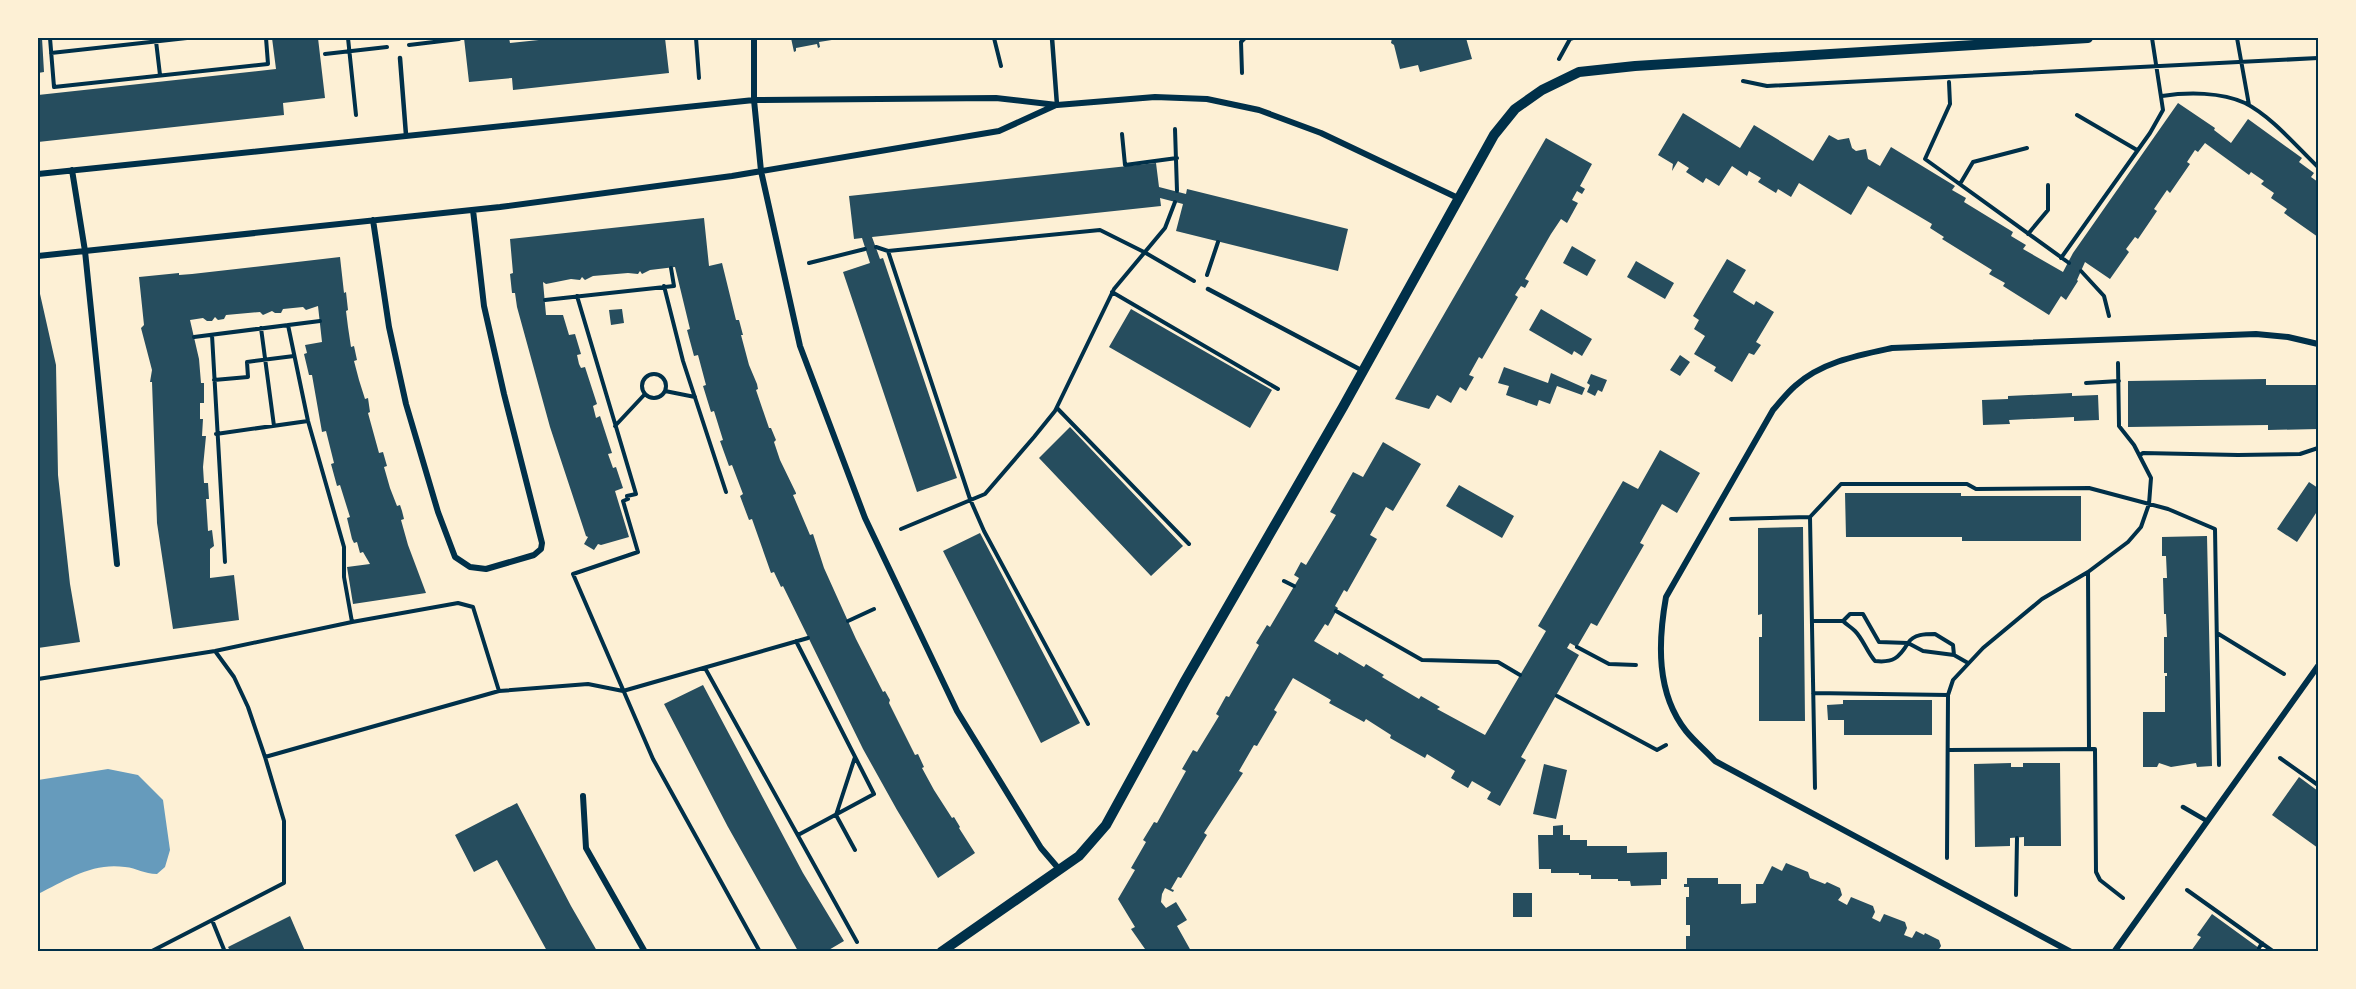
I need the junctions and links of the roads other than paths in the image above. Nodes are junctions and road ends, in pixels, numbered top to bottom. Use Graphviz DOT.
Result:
graph roads {
  1 [pos="754,38"];
  2 [pos="1052,38"];
  3 [pos="2088,38"];
  4 [pos="400,58"];
  5 [pos="754,100"];
  6 [pos="1056,105"];
  7 [pos="406,135"];
  8 [pos="72,170"];
  9 [pos="761,171"];
  10 [pos="38,174"];
  11 [pos="1458,198"];
  12 [pos="473,210"];
  13 [pos="373,220"];
  14 [pos="85,251"];
  15 [pos="38,256"];
  16 [pos="1206,288"];
  17 [pos="2319,344"];
  18 [pos="1363,371"];
  19 [pos="117,564"];
  20 [pos="2319,666"];
  21 [pos="583,796"];
  22 [pos="2183,807"];
  23 [pos="2207,821"];
  24 [pos="1059,869"];
  25 [pos="645,951"];
  26 [pos="941,951"];
  27 [pos="2071,951"];
  28 [pos="2114,951"];
  1 -- 5 [label="street"];
  2 -- 6 [label="lane"];
  3 -- 11 [label="street"];
  4 -- 7 [label="lane"];
  5 -- 6 [label="street"];
  5 -- 7 [label="street"];
  5 -- 9 [label="street"];
  6 -- 9 [label="street"];
  6 -- 11 [label="street"];
  7 -- 8 [label="street"];
  8 -- 10 [label="street"];
  8 -- 14 [label="street"];
  9 -- 12 [label="street"];
  9 -- 24 [label="street"];
  11 -- 18 [label="street"];
  12 -- 13 [label="street"];
  12 -- 13 [label="street"];
  13 -- 14 [label="street"];
  14 -- 15 [label="street"];
  14 -- 19 [label="street"];
  16 -- 18 [label="lane"];
  17 -- 27 [label="street"];
  18 -- 24 [label="street"];
  20 -- 23 [label="street"];
  21 -- 25 [label="street"];
  22 -- 23 [label="lane"];
  23 -- 28 [label="street"];
  24 -- 26 [label="street"];
}
